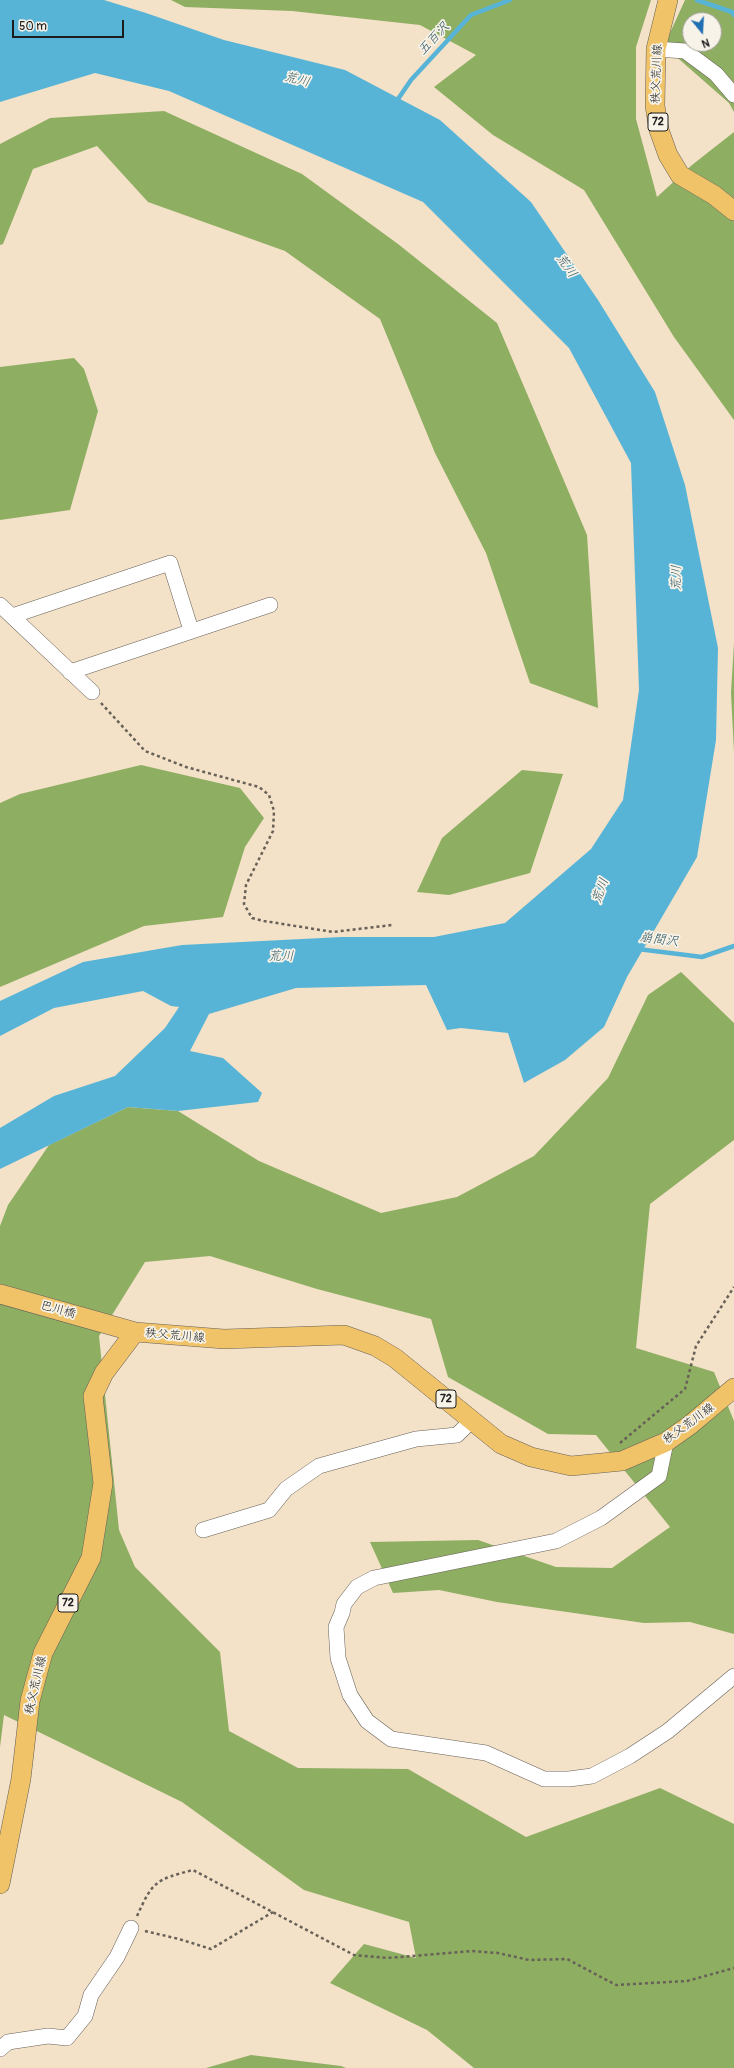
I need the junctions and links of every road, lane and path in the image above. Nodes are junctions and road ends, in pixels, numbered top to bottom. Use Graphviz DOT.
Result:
graph roads {
  1 [pos="668,0"];
  2 [pos="656,49"];
  3 [pos="734,95"];
  4 [pos="734,211"];
  5 [pos="0,605"];
  6 [pos="270,605"];
  7 [pos="12,616"];
  8 [pos="191,630"];
  9 [pos="70,672"];
  10 [pos="92,692"];
  11 [pos="392,925"];
  12 [pos="734,1287"];
  13 [pos="0,1294"];
  14 [pos="135,1332"];
  15 [pos="734,1388"];
  16 [pos="472,1420"];
  17 [pos="666,1442"];
  18 [pos="604,1464"];
  19 [pos="203,1530"];
  20 [pos="734,1676"];
  21 [pos="0,1884"];
  22 [pos="273,1912"];
  23 [pos="131,1928"];
  24 [pos="734,1968"];
  25 [pos="0,2049"];
  1 -- 2 [label="main road, 秩父荒川線 / 72"];
  2 -- 3 [label="street"];
  2 -- 4 [label="main road, 秩父荒川線 / 72"];
  5 -- 7 [label="street"];
  6 -- 8 [label="street"];
  7 -- 8 [label="street"];
  7 -- 9 [label="street"];
  8 -- 9 [label="street"];
  9 -- 10 [label="street"];
  10 -- 11 [label="path"];
  12 -- 18 [label="path"];
  13 -- 14 [label="main road, 巴川橋"];
  14 -- 16 [label="main road, 秩父荒川線 / 72"];
  14 -- 21 [label="main road, 秩父荒川線 / 72"];
  15 -- 17 [label="main road, 秩父荒川線 / 72"];
  16 -- 18 [label="main road, 秩父荒川線 / 72"];
  16 -- 19 [label="street"];
  17 -- 18 [label="main road, 秩父荒川線 / 72"];
  17 -- 20 [label="street"];
  22 -- 23 [label="path"];
  22 -- 23 [label="path"];
  22 -- 24 [label="path"];
  23 -- 25 [label="street"];
}
